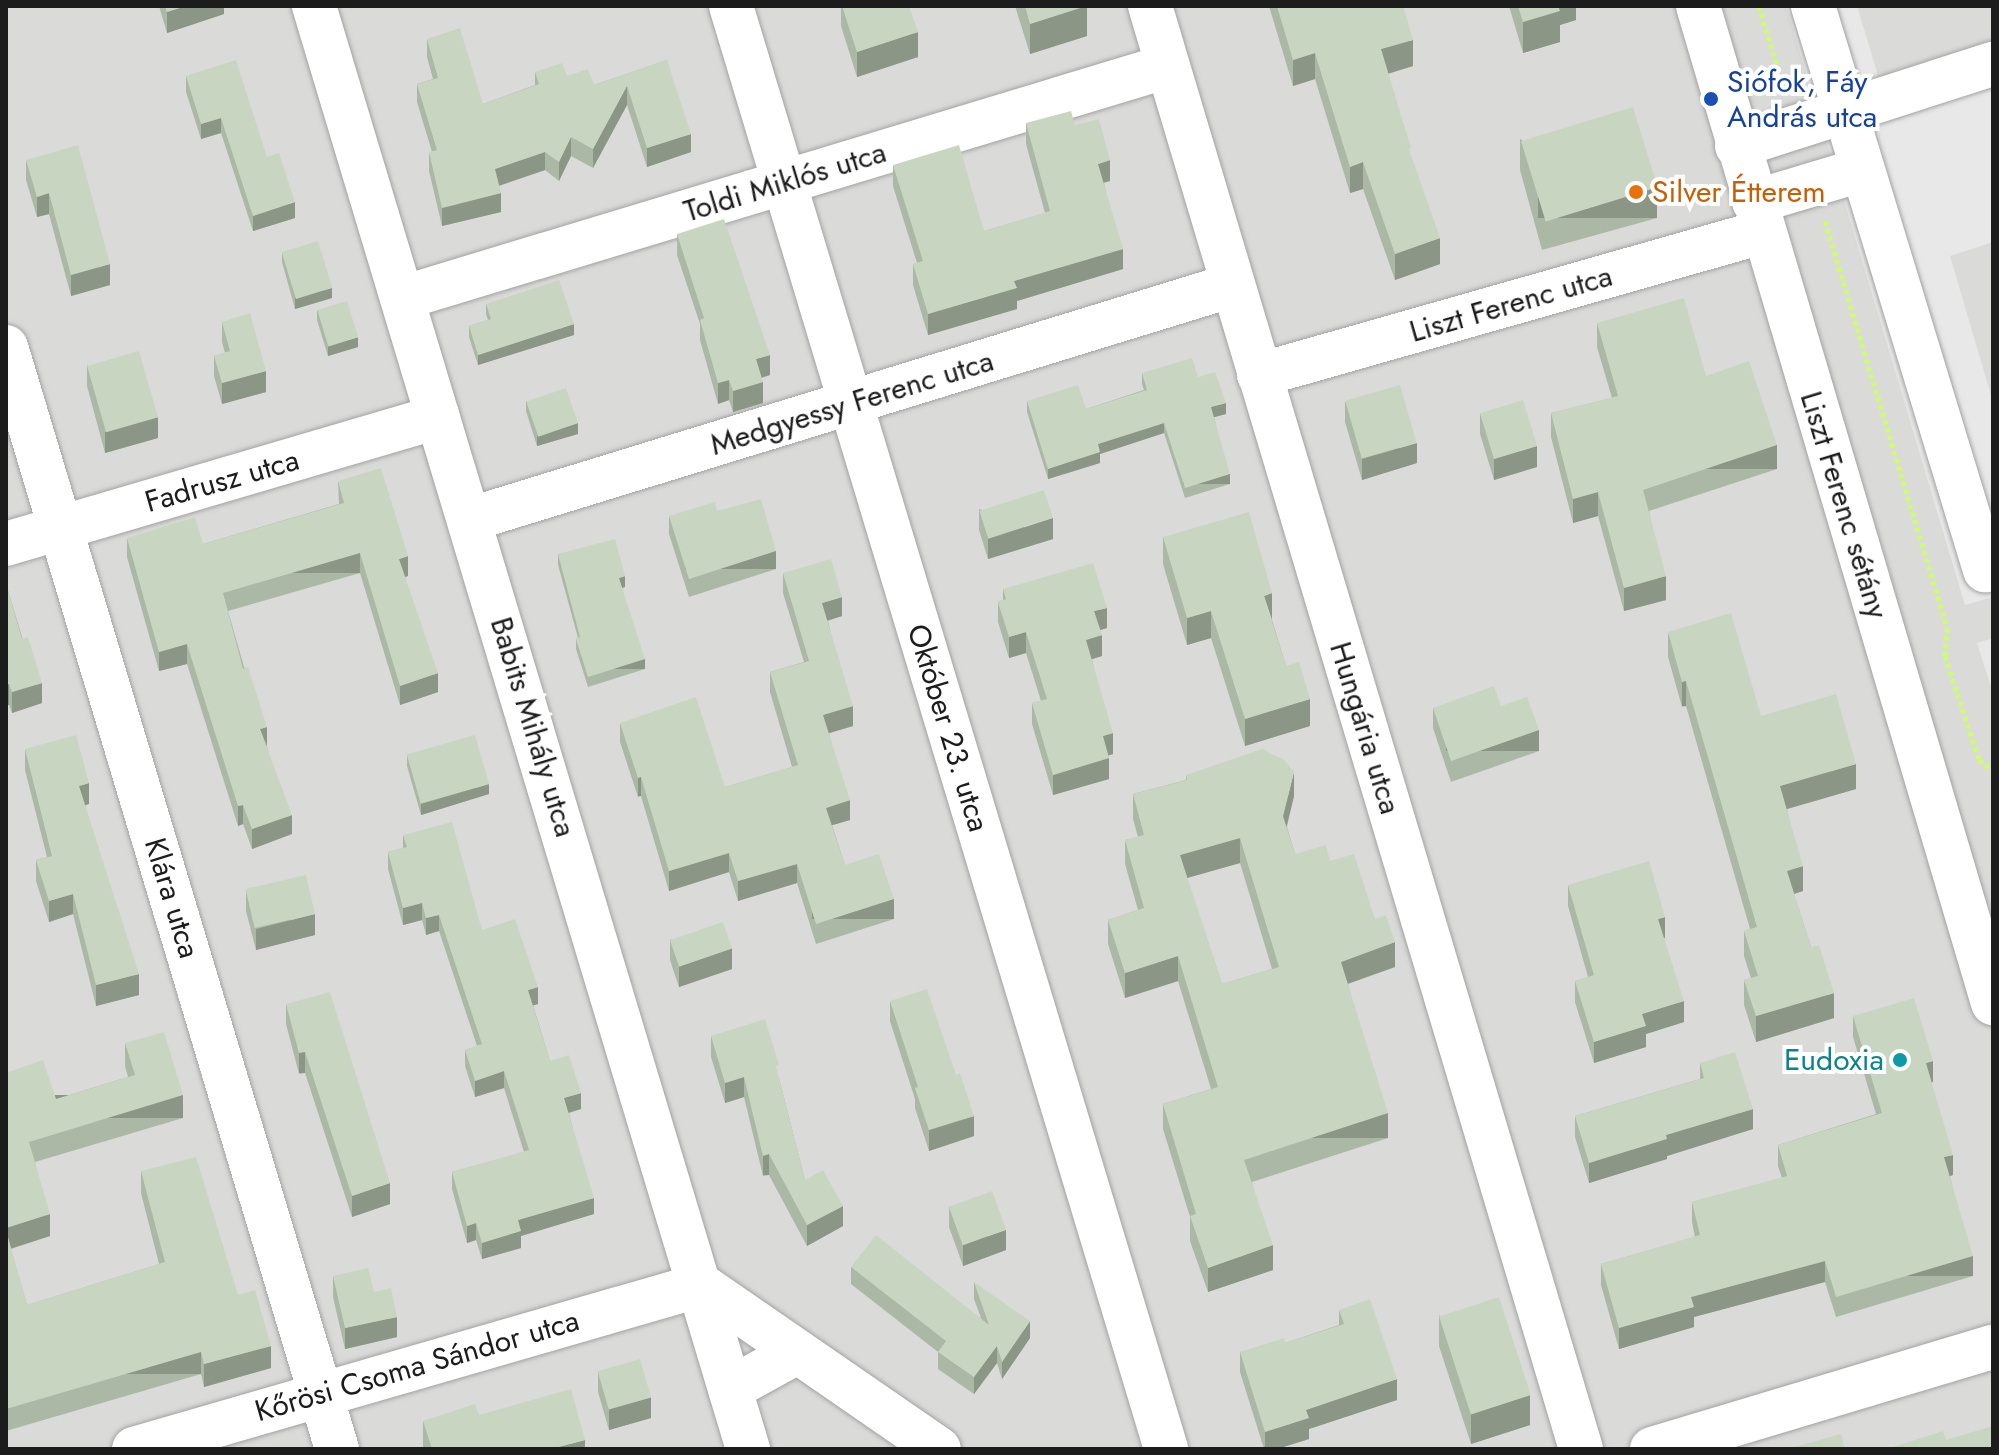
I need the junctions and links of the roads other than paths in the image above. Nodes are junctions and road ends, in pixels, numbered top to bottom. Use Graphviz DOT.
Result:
graph roads {
  1 [pos="314,6"];
  2 [pos="731,6"];
  3 [pos="1150,6"];
  4 [pos="1698,6"];
  5 [pos="1813,6"];
  6 [pos="1993,64"];
  7 [pos="1168,66"];
  8 [pos="1843,114"];
  9 [pos="1737,146"];
  10 [pos="1861,170"];
  11 [pos="784,183"];
  12 [pos="1758,217"];
  13 [pos="1233,285"];
  14 [pos="402,298"];
  15 [pos="6,347"];
  16 [pos="1259,375"];
  17 [pos="851,404"];
  18 [pos="438,417"];
  19 [pos="471,519"];
  20 [pos="60,528"];
  21 [pos="6,544"];
  22 [pos="1985,570"];
  23 [pos="1983,934"];
  24 [pos="1993,1003"];
  25 [pos="701,1285"];
  26 [pos="1993,1347"];
  27 [pos="797,1352"];
  28 [pos="730,1389"];
  29 [pos="320,1393"];
  30 [pos="134,1449"];
  31 [pos="337,1449"];
  32 [pos="748,1449"];
  33 [pos="939,1449"];
  34 [pos="1166,1449"];
  35 [pos="1581,1449"];
  36 [pos="1652,1449"];
  1 -- 14 [label="street, Babits Mihály utca"];
  2 -- 11 [label="street, Október 23. utca"];
  3 -- 7 [label="street, Hungária utca"];
  4 -- 9 [label="street, Liszt Ferenc sétány"];
  5 -- 8 [label="street"];
  6 -- 8 [label="street"];
  7 -- 11 [label="street, Toldi Miklós utca"];
  7 -- 13 [label="street, Hungária utca"];
  8 -- 9 [label="street"];
  8 -- 10 [label="street"];
  9 -- 12 [label="street, Liszt Ferenc sétány"];
  10 -- 12 [label="street, Liszt Ferenc utca"];
  10 -- 22 [label="street"];
  11 -- 14 [label="street, Toldi Miklós utca"];
  11 -- 17 [label="street, Október 23. utca"];
  12 -- 16 [label="street, Liszt Ferenc utca"];
  12 -- 23 [label="street, Liszt Ferenc sétány"];
  13 -- 16 [label="street, Hungária utca"];
  13 -- 17 [label="street, Medgyessy Ferenc utca"];
  14 -- 18 [label="street, Babits Mihály utca"];
  15 -- 20 [label="street, Klára utca"];
  16 -- 35 [label="street, Hungária utca"];
  17 -- 19 [label="street, Medgyessy Ferenc utca"];
  17 -- 34 [label="street, Október 23. utca"];
  18 -- 19 [label="street, Babits Mihály utca"];
  18 -- 20 [label="street, Fadrusz utca"];
  19 -- 25 [label="street, Babits Mihály utca"];
  20 -- 21 [label="street, Fadrusz utca"];
  20 -- 29 [label="street, Klára utca"];
  23 -- 24 [label="street, Liszt Ferenc sétány"];
  25 -- 27 [label="street"];
  25 -- 28 [label="street, Babits Mihály utca"];
  25 -- 29 [label="street, Kőrösi Csoma Sándor utca"];
  26 -- 36 [label="street"];
  27 -- 28 [label="street"];
  27 -- 33 [label="street"];
  28 -- 32 [label="street, Babits Mihály utca"];
  29 -- 30 [label="street, Kőrösi Csoma Sándor utca"];
  29 -- 31 [label="street, Klára utca"];
}
